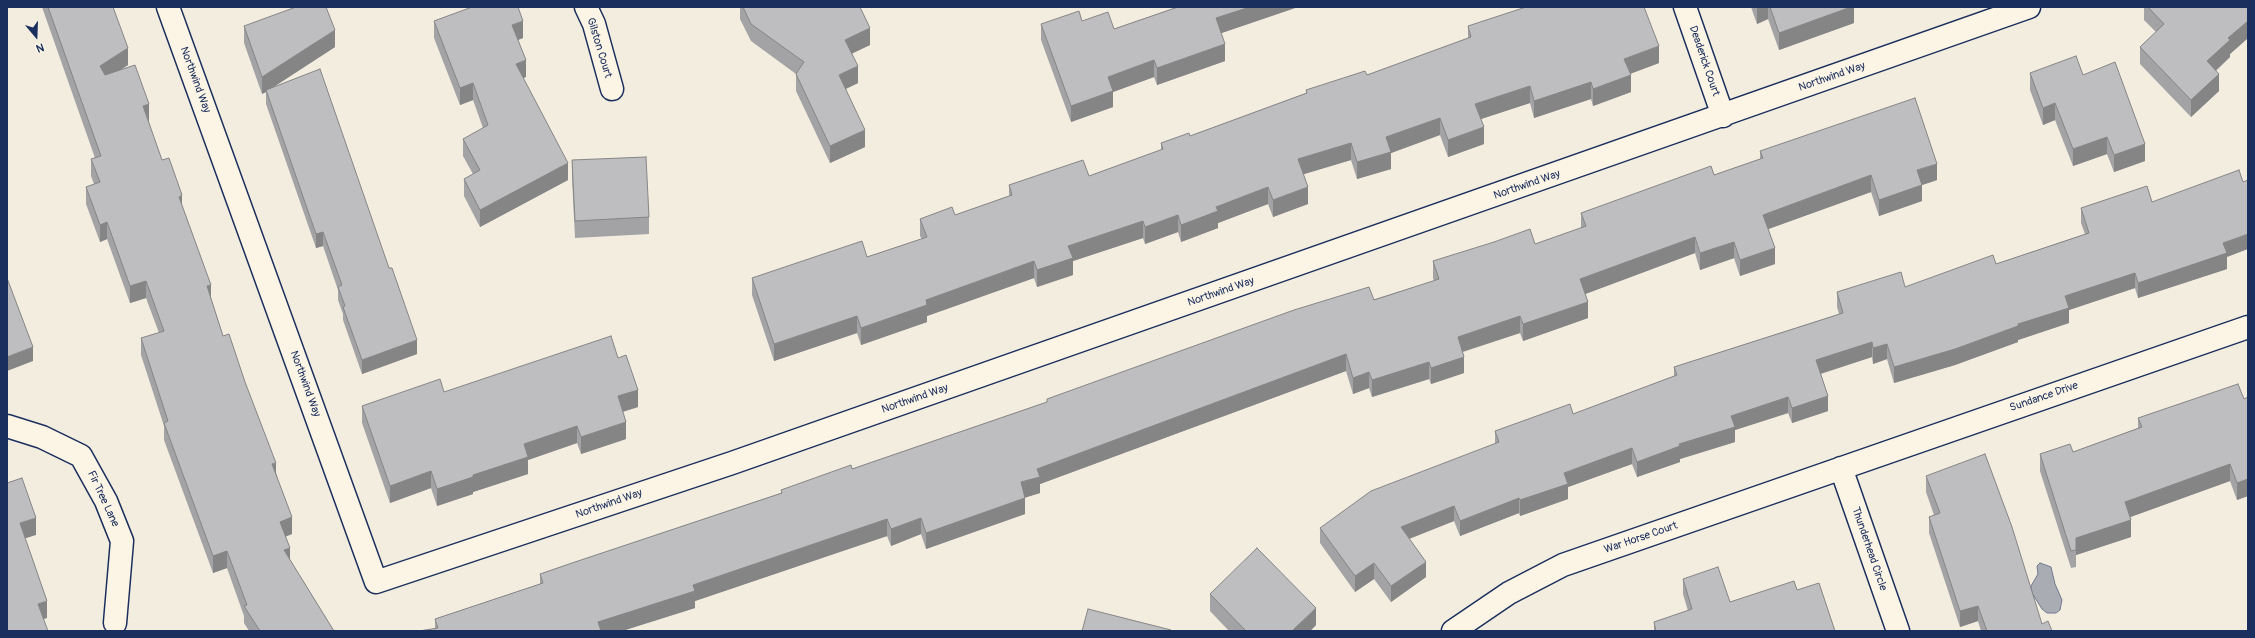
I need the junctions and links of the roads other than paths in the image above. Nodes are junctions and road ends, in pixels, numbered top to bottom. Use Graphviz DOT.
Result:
graph roads {
  1 [pos="168,7"];
  2 [pos="586,7"];
  3 [pos="1685,7"];
  4 [pos="2029,7"];
  5 [pos="612,89"];
  6 [pos="1723,116"];
  7 [pos="2248,327"];
  8 [pos="7,426"];
  9 [pos="1841,468"];
  10 [pos="115,623"];
  11 [pos="1453,631"];
  12 [pos="1898,631"];
  1 -- 6 [label="street, Northwind Way"];
  2 -- 5 [label="street, Gilston Court"];
  3 -- 6 [label="street, Deaderick Court"];
  4 -- 6 [label="street, Northwind Way"];
  7 -- 9 [label="street, Sundance Drive"];
  8 -- 10 [label="street, Fir Tree Lane"];
  9 -- 11 [label="street, War Horse Court"];
  9 -- 12 [label="street, Thunderhead Circle"];
}
